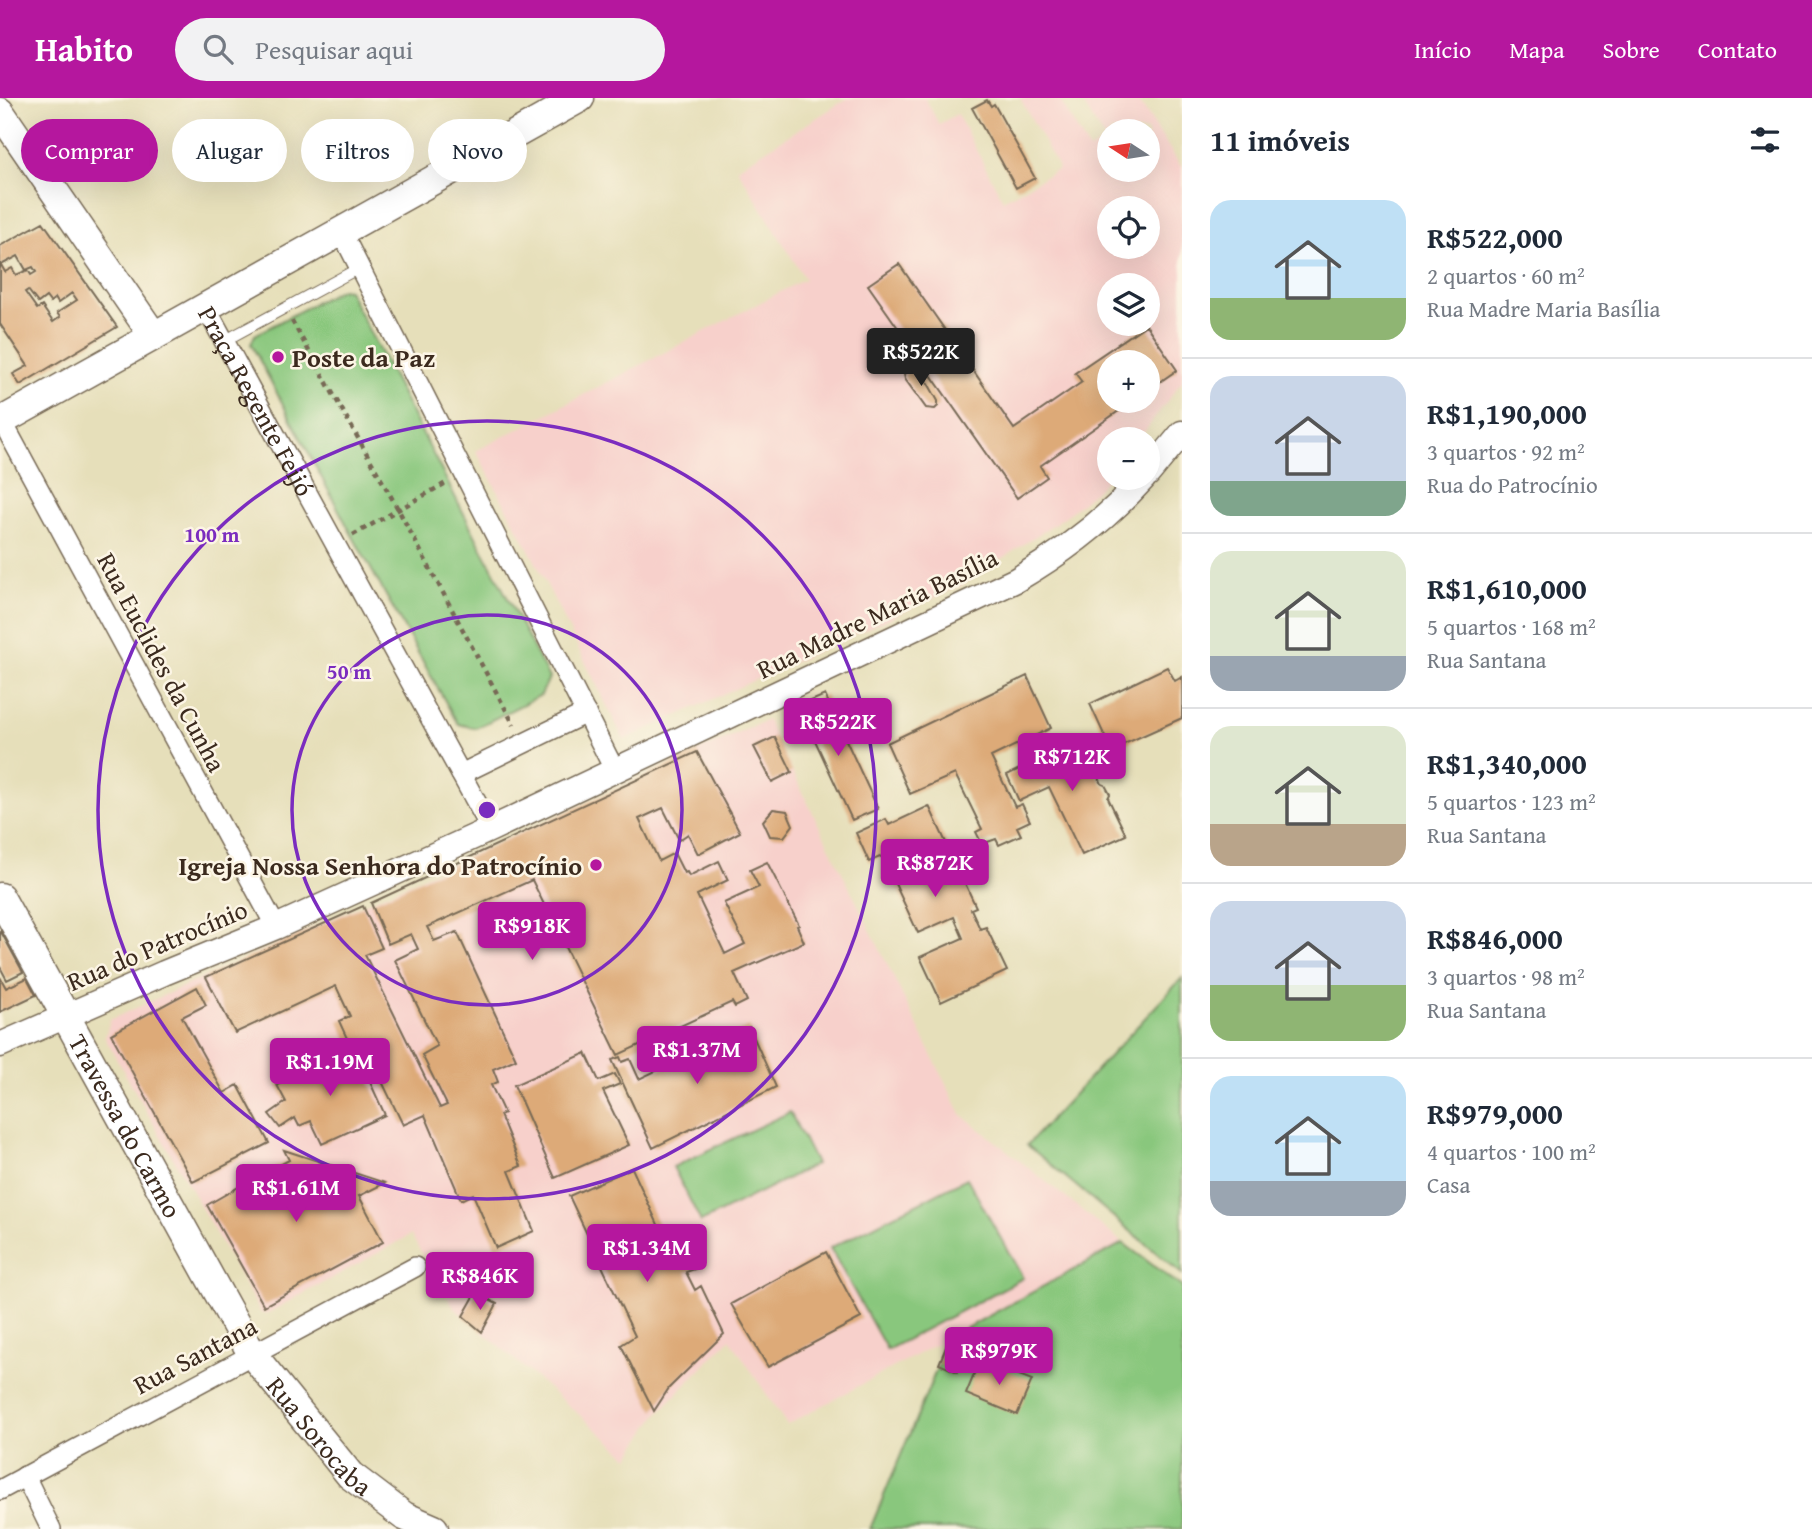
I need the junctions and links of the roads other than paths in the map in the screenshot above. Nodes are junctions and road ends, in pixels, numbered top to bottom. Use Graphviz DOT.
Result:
graph roads {
  1 [pos="580,98"];
  2 [pos="0,112"];
  3 [pos="341,231"];
  4 [pos="359,268"];
  5 [pos="205,306"];
  6 [pos="153,335"];
  7 [pos="223,341"];
  8 [pos="1,422"];
  9 [pos="1182,433"];
  10 [pos="1160,460"];
  11 [pos="1133,490"];
  12 [pos="586,713"];
  13 [pos="615,771"];
  14 [pos="461,774"];
  15 [pos="491,829"];
  16 [pos="0,897"];
  17 [pos="276,927"];
  18 [pos="65,1016"];
  19 [pos="0,1045"];
  20 [pos="415,1267"];
  21 [pos="252,1354"];
  22 [pos="25,1476"];
  23 [pos="0,1490"];
  24 [pos="51,1529"];
  25 [pos="433,1529"];
  1 -- 3 [label="main road, Praça Regente Feijó"];
  2 -- 6 [label="main road"];
  3 -- 4 [label="street"];
  3 -- 5 [label="main road, Praça Regente Feijó"];
  4 -- 7 [label="lane"];
  4 -- 12 [label="street"];
  5 -- 6 [label="main road"];
  5 -- 7 [label="street, Praça Regente Feijó"];
  6 -- 8 [label="main road"];
  7 -- 14 [label="street, Praça Regente Feijó"];
  8 -- 17 [label="street, Rua Euclides da Cunha"];
  9 -- 10 [label="street"];
  11 -- 13 [label="street, Rua Madre Maria Basília"];
  12 -- 13 [label="street"];
  12 -- 14 [label="street"];
  13 -- 15 [label="street"];
  14 -- 15 [label="street, Praça Regente Feijó"];
  15 -- 17 [label="street, Rua do Patrocínio"];
  16 -- 18 [label="main road, Travessa do Carmo"];
  17 -- 18 [label="street, Rua do Patrocínio"];
  18 -- 19 [label="street, Rua do Patrocínio"];
  18 -- 21 [label="main road, Travessa do Carmo"];
  20 -- 21 [label="street, Rua Santana"];
  21 -- 22 [label="street, Rua Santana"];
  21 -- 25 [label="main road, Rua Sorocaba"];
  22 -- 23 [label="street, Rua Santana"];
  22 -- 24 [label="street"];
}
